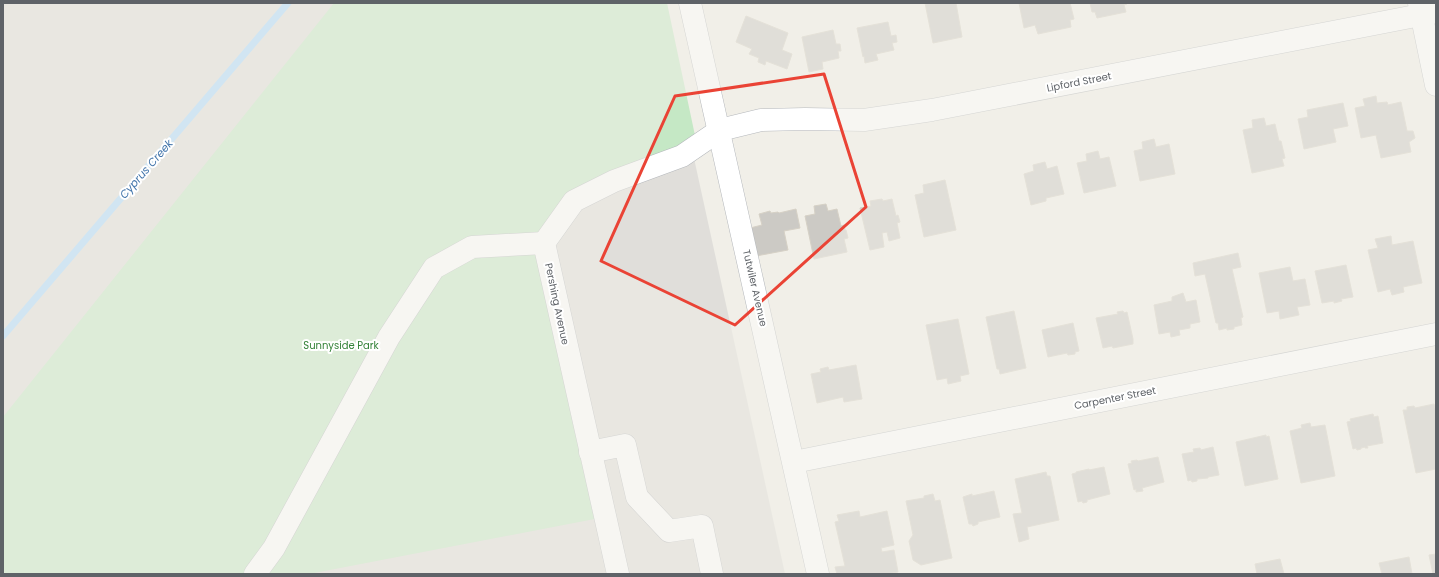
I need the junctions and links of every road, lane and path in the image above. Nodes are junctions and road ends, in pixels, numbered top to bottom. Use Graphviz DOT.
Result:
graph roads {
  1 [pos="690,3"];
  2 [pos="1426,10"];
  3 [pos="1436,85"];
  4 [pos="720,130"];
  5 [pos="544,243"];
  6 [pos="1436,334"];
  7 [pos="590,452"];
  8 [pos="794,462"];
  9 [pos="255,574"];
  10 [pos="618,574"];
  11 [pos="712,574"];
  12 [pos="818,574"];
  1 -- 4 [label="street, Tutwiler Avenue"];
  2 -- 3 [label="street"];
  2 -- 4 [label="street, Lipford Street"];
  4 -- 5 [label="street"];
  4 -- 8 [label="street, Tutwiler Avenue"];
  5 -- 7 [label="street, Pershing Avenue"];
  5 -- 9 [label="street"];
  6 -- 8 [label="street, Carpenter Street"];
  7 -- 10 [label="street, Pershing Avenue"];
  7 -- 11 [label="street"];
  8 -- 12 [label="street, Tutwiler Avenue"];
}
